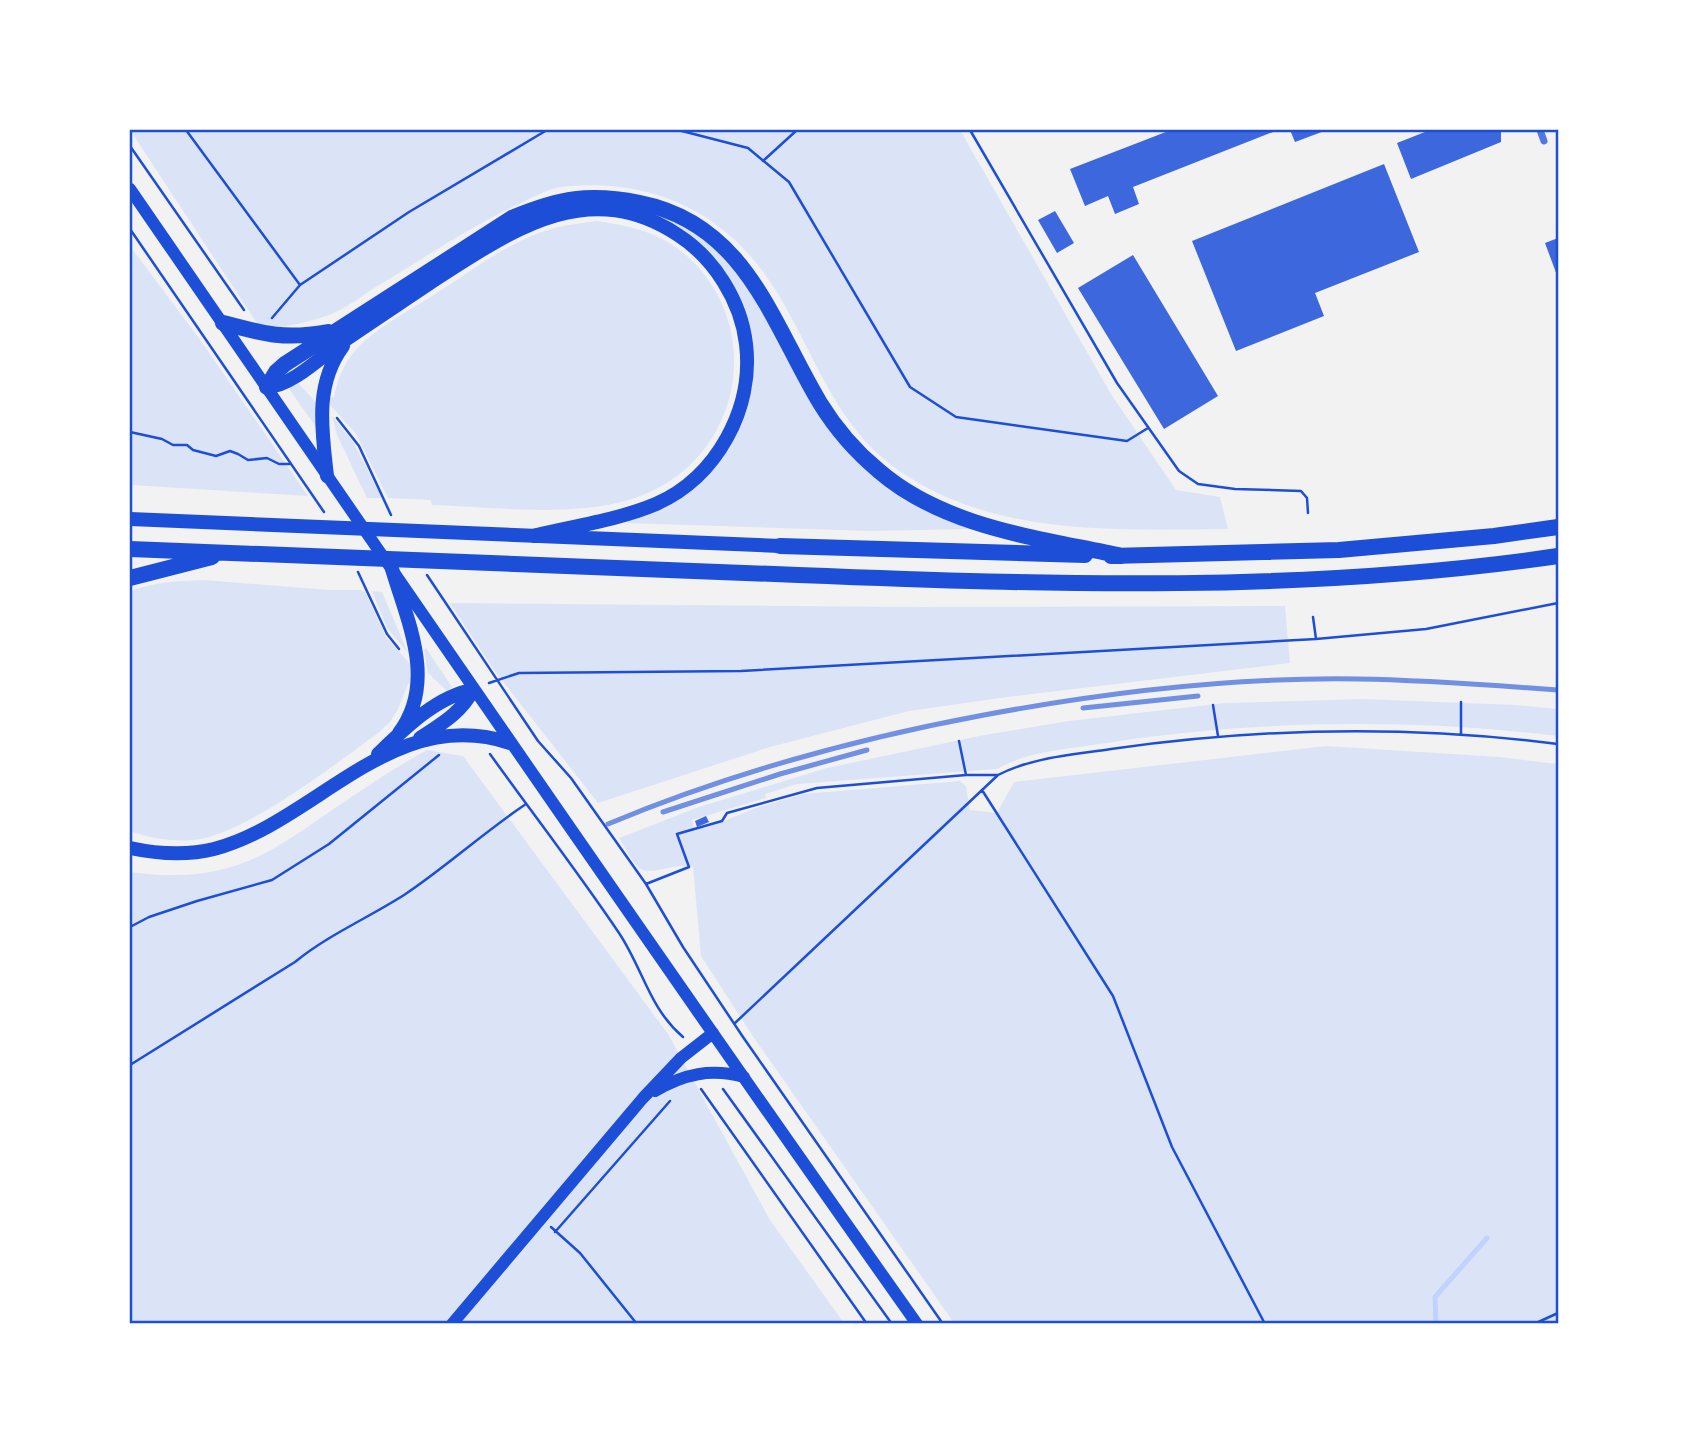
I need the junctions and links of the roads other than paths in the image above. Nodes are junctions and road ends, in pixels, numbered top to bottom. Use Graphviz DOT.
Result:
graph roads {
  1 [pos="1540,130"];
  2 [pos="1544,141"];
  3 [pos="130,189"];
  4 [pos="223,323"];
  5 [pos="344,333"];
  6 [pos="268,387"];
  7 [pos="327,476"];
  8 [pos="130,519"];
  9 [pos="1559,527"];
  10 [pos="533,536"];
  11 [pos="780,546"];
  12 [pos="130,548"];
  13 [pos="232,552"];
  14 [pos="1122,556"];
  15 [pos="1559,556"];
  16 [pos="392,569"];
  17 [pos="130,578"];
  18 [pos="474,690"];
  19 [pos="400,733"];
  20 [pos="510,743"];
  21 [pos="410,744"];
  22 [pos="372,760"];
  23 [pos="130,848"];
  24 [pos="713,1033"];
  25 [pos="744,1077"];
  26 [pos="643,1098"];
  27 [pos="452,1324"];
  28 [pos="917,1324"];
  1 -- 2 [label="street"];
  3 -- 4 [label="main road"];
  4 -- 5 [label="highway"];
  4 -- 6 [label="main road"];
  5 -- 6 [label="highway"];
  5 -- 7 [label="highway"];
  5 -- 10 [label="highway"];
  5 -- 14 [label="highway"];
  6 -- 7 [label="main road"];
  7 -- 16 [label="main road"];
  8 -- 10 [label="highway"];
  9 -- 14 [label="highway"];
  10 -- 11 [label="highway"];
  11 -- 14 [label="highway"];
  12 -- 13 [label="highway"];
  13 -- 15 [label="highway"];
  13 -- 17 [label="highway"];
  16 -- 18 [label="main road"];
  16 -- 19 [label="highway"];
  18 -- 19 [label="highway"];
  18 -- 20 [label="main road"];
  18 -- 21 [label="highway"];
  19 -- 22 [label="highway"];
  20 -- 21 [label="highway"];
  20 -- 24 [label="main road"];
  21 -- 22 [label="highway"];
  22 -- 23 [label="highway"];
  24 -- 25 [label="main road"];
  24 -- 26 [label="main road"];
  25 -- 26 [label="main road"];
  25 -- 28 [label="main road"];
  26 -- 27 [label="main road"];
}
